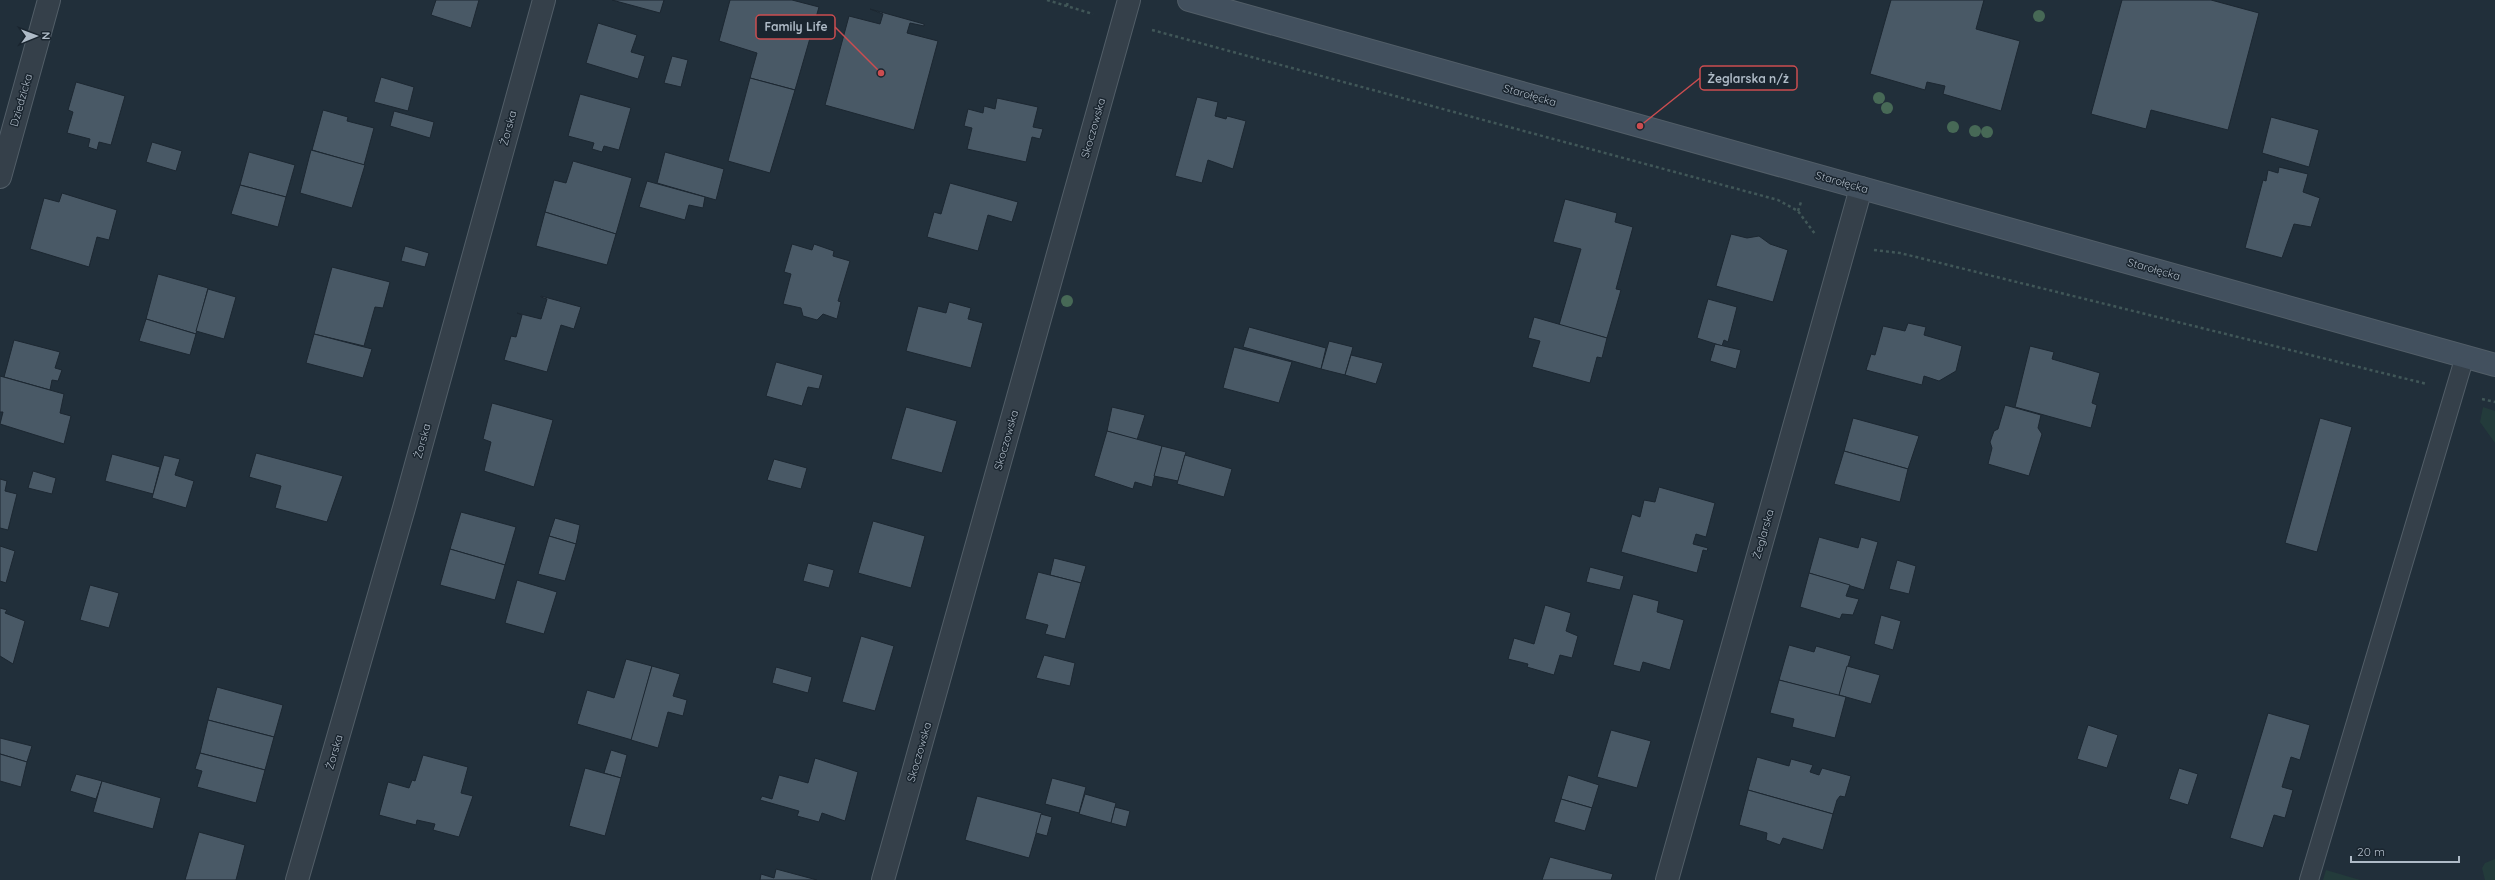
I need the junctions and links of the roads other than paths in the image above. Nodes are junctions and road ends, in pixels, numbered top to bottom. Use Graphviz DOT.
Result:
graph roads {
  1 [pos="49,0"];
  2 [pos="544,0"];
  3 [pos="1129,0"];
  4 [pos="1189,0"];
  5 [pos="0,177"];
  6 [pos="1861,188"];
  7 [pos="2465,356"];
  8 [pos="2495,365"];
  9 [pos="297,880"];
  10 [pos="883,880"];
  11 [pos="1667,880"];
  12 [pos="2309,880"];
  1 -- 5 [label="street, Dziedzicka"];
  2 -- 9 [label="street, Żorska"];
  3 -- 10 [label="street, Skoczowska"];
  4 -- 6 [label="street, Starołęcka"];
  6 -- 7 [label="street, Starołęcka"];
  6 -- 11 [label="street, Żeglarska"];
  7 -- 8 [label="street, Starołęcka"];
  7 -- 12 [label="lane"];
}
